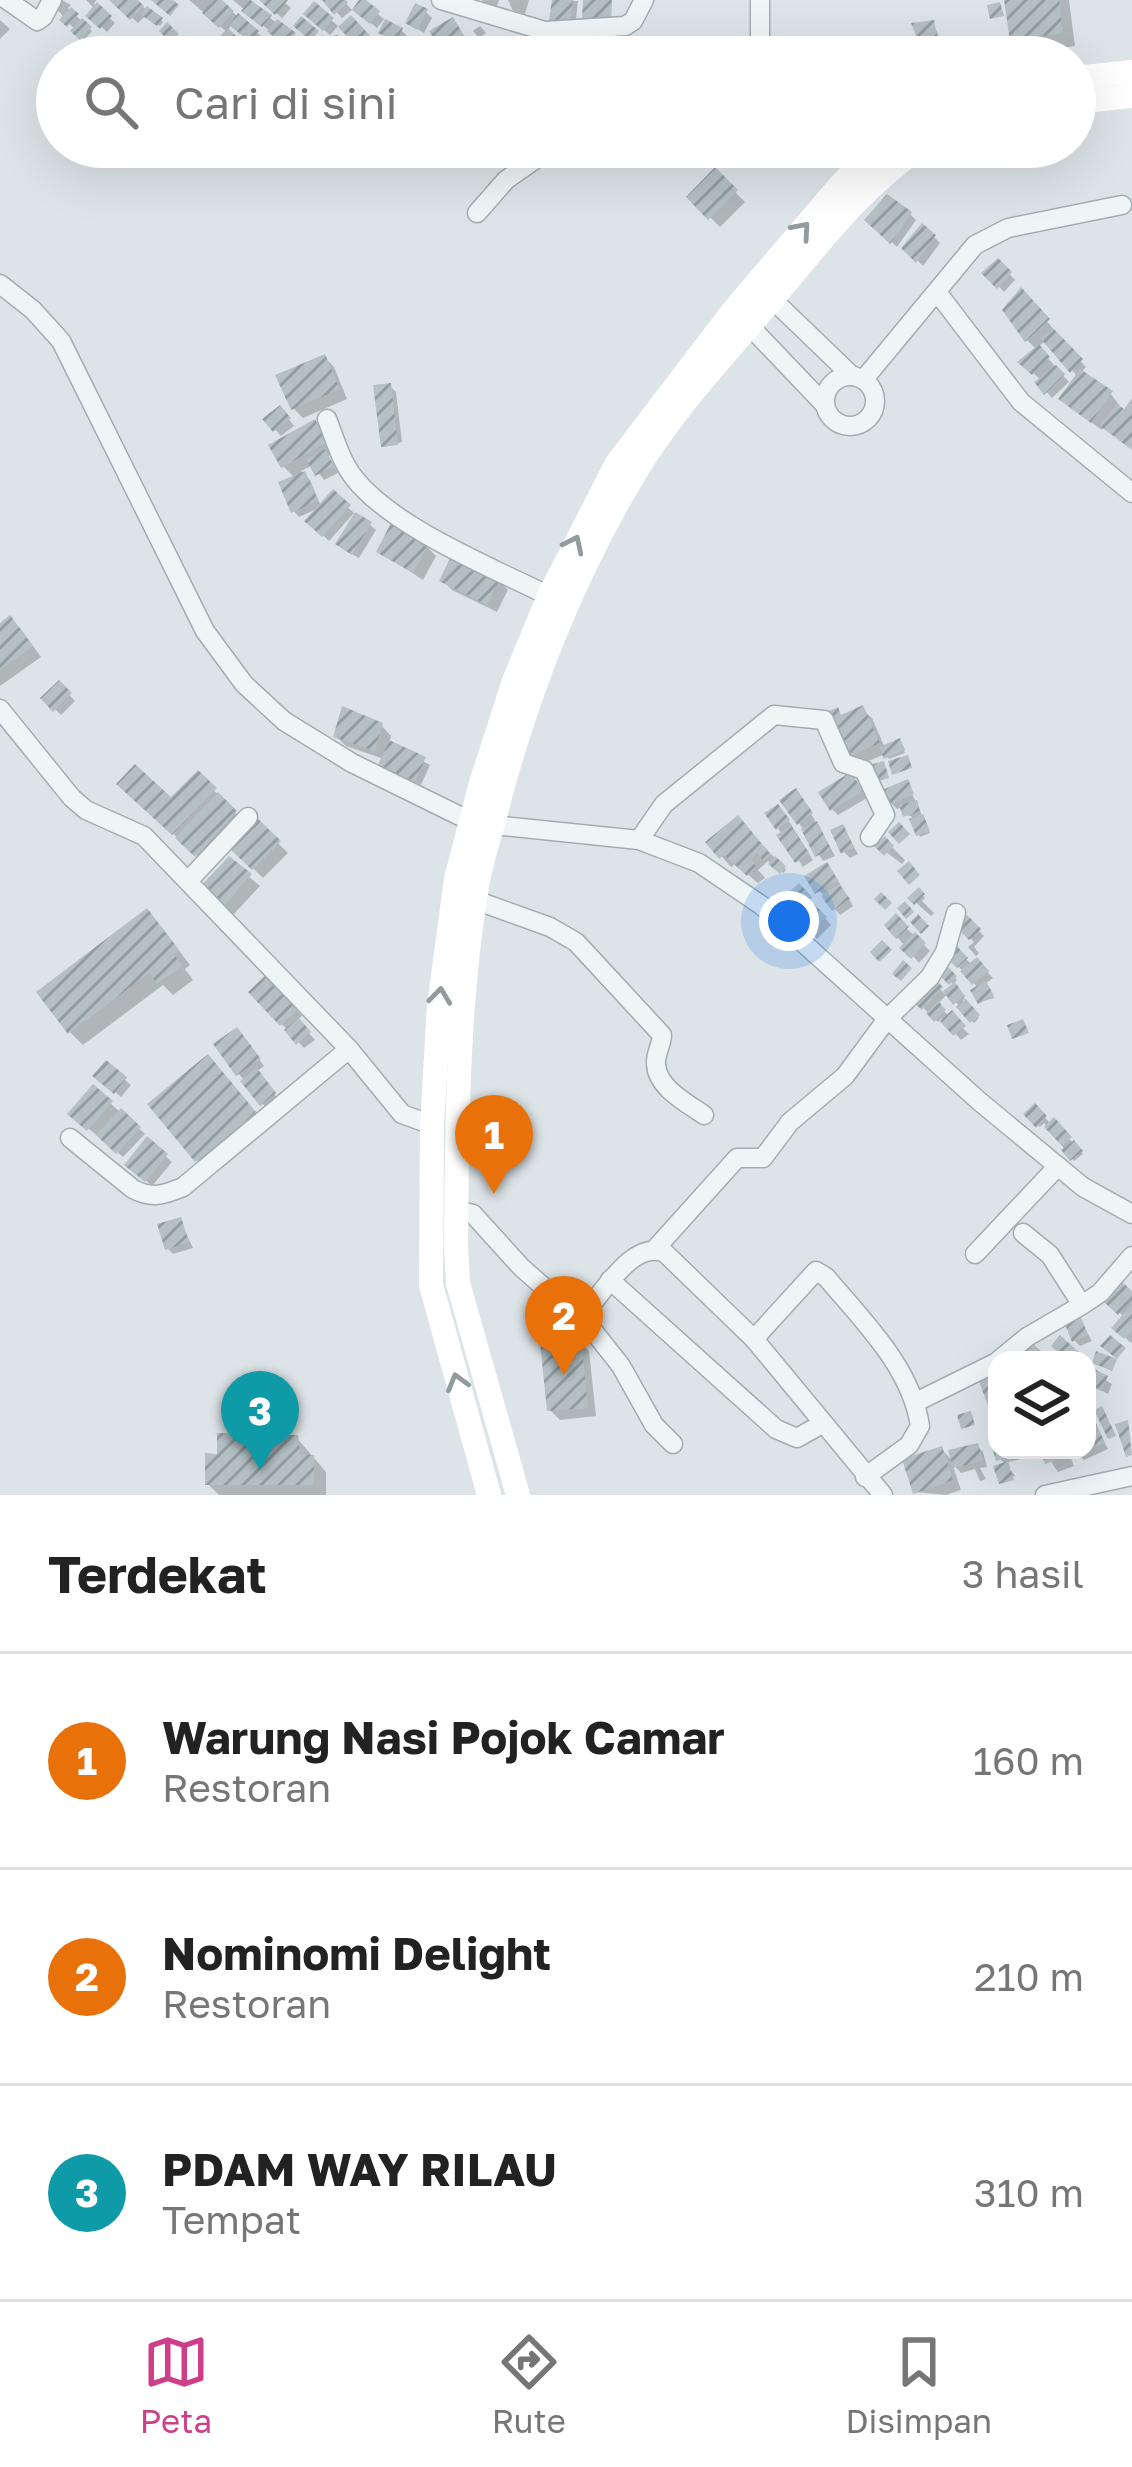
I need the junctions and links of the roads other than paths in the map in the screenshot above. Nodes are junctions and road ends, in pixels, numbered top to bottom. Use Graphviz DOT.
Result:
graph roads {
  1 [pos="7,0"];
  2 [pos="52,0"];
  3 [pos="441,0"];
  4 [pos="644,0"];
  5 [pos="760,0"];
  6 [pos="604,29"];
  7 [pos="605,36"];
  8 [pos="760,36"];
  9 [pos="1132,72"];
  10 [pos="1096,76"];
  11 [pos="1132,96"];
  12 [pos="1096,100"];
  13 [pos="523,168"];
  14 [pos="863,168"];
  15 [pos="864,168"];
  16 [pos="1122,205"];
  17 [pos="477,214"];
  18 [pos="0,284"];
  19 [pos="937,292"];
  20 [pos="772,299"];
  21 [pos="742,318"];
  22 [pos="858,377"];
  23 [pos="824,404"];
  24 [pos="327,419"];
  25 [pos="1132,493"];
  26 [pos="608,500"];
  27 [pos="549,596"];
  28 [pos="524,684"];
  29 [pos="0,709"];
  30 [pos="7,730"];
  31 [pos="248,817"];
  32 [pos="482,823"];
  33 [pos="870,837"];
  34 [pos="639,840"];
  35 [pos="188,881"];
  36 [pos="469,887"];
  37 [pos="956,914"];
  38 [pos="887,1019"];
  39 [pos="349,1049"];
  40 [pos="446,1081"];
  41 [pos="704,1114"];
  42 [pos="432,1125"];
  43 [pos="70,1138"];
  44 [pos="1058,1166"];
  45 [pos="457,1210"];
  46 [pos="1132,1214"];
  47 [pos="1023,1233"];
  48 [pos="656,1248"];
  49 [pos="975,1254"];
  50 [pos="1132,1256"];
  51 [pos="610,1280"];
  52 [pos="1082,1305"];
  53 [pos="580,1314"];
  54 [pos="754,1339"];
  55 [pos="1010,1351"];
  56 [pos="988,1366"];
  57 [pos="916,1402"];
  58 [pos="822,1424"];
  59 [pos="674,1444"];
  60 [pos="1132,1476"];
  61 [pos="865,1477"];
  62 [pos="517,1488"];
  63 [pos="488,1491"];
  64 [pos="883,1495"];
  65 [pos="1045,1495"];
  1 -- 2 [label="street"];
  3 -- 6 [label="street"];
  4 -- 6 [label="street"];
  5 -- 8 [label="street"];
  6 -- 7 [label="street"];
  9 -- 10 [label="main road"];
  11 -- 12 [label="main road"];
  13 -- 17 [label="street"];
  21 -- 14 [label="main road, one-way"];
  15 -- 20 [label="main road"];
  16 -- 19 [label="street"];
  18 -- 32 [label="street"];
  19 -- 22 [label="street"];
  19 -- 25 [label="street"];
  20 -- 21 [label="main road"];
  20 -- 22 [label="street"];
  21 -- 23 [label="street"];
  21 -- 26 [label="main road"];
  22 -- 23 [label="street"];
  22 -- 23 [label="street"];
  24 -- 27 [label="street"];
  27 -- 26 [label="main road, one-way"];
  26 -- 28 [label="main road"];
  27 -- 28 [label="main road"];
  28 -- 32 [label="main road"];
  29 -- 30 [label="street"];
  30 -- 35 [label="street"];
  31 -- 35 [label="street"];
  32 -- 34 [label="street"];
  32 -- 36 [label="main road"];
  33 -- 34 [label="street"];
  34 -- 38 [label="street"];
  35 -- 39 [label="street"];
  36 -- 40 [label="main road"];
  36 -- 41 [label="street"];
  37 -- 38 [label="street"];
  38 -- 44 [label="street"];
  38 -- 48 [label="street"];
  39 -- 42 [label="street"];
  39 -- 43 [label="street"];
  40 -- 42 [label="main road"];
  40 -- 45 [label="main road"];
  63 -- 42 [label="main road, one-way"];
  44 -- 46 [label="street"];
  44 -- 49 [label="street"];
  45 -- 53 [label="street"];
  45 -- 62 [label="main road"];
  47 -- 52 [label="street"];
  48 -- 51 [label="street"];
  48 -- 54 [label="street"];
  50 -- 52 [label="street"];
  51 -- 53 [label="street"];
  51 -- 58 [label="street"];
  52 -- 55 [label="street"];
  53 -- 59 [label="street"];
  54 -- 57 [label="street"];
  54 -- 58 [label="street"];
  56 -- 57 [label="street"];
  57 -- 61 [label="street"];
  58 -- 61 [label="street"];
  60 -- 65 [label="street"];
  61 -- 64 [label="street"];
  62 -- 63 [label="main road"];
}
